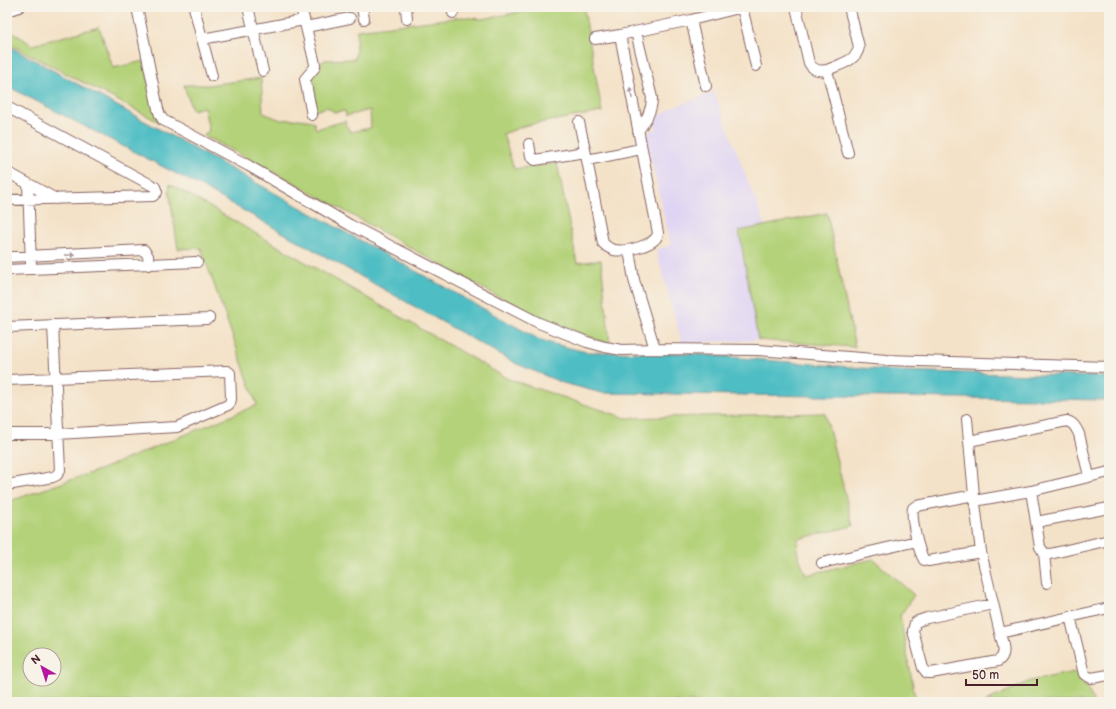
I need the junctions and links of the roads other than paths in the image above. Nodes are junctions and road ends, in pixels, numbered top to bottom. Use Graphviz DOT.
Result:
graph roads {
  1 [pos="137,7"];
  2 [pos="194,7"];
  3 [pos="248,7"];
  4 [pos="301,7"];
  5 [pos="362,7"];
  6 [pos="406,7"];
  7 [pos="742,7"];
  8 [pos="796,7"];
  9 [pos="849,7"];
  10 [pos="350,18"];
  11 [pos="364,19"];
  12 [pos="408,19"];
  13 [pos="691,20"];
  14 [pos="305,23"];
  15 [pos="254,30"];
  16 [pos="636,32"];
  17 [pos="620,35"];
  18 [pos="202,39"];
  19 [pos="595,39"];
  20 [pos="756,66"];
  21 [pos="827,70"];
  22 [pos="263,72"];
  23 [pos="212,76"];
  24 [pos="706,86"];
  25 [pos="7,108"];
  26 [pos="312,115"];
  27 [pos="579,122"];
  28 [pos="638,131"];
  29 [pos="529,144"];
  30 [pos="641,149"];
  31 [pos="848,153"];
  32 [pos="586,156"];
  33 [pos="7,172"];
  34 [pos="28,184"];
  35 [pos="56,199"];
  36 [pos="7,200"];
  37 [pos="28,200"];
  38 [pos="630,250"];
  39 [pos="31,257"];
  40 [pos="7,258"];
  41 [pos="197,262"];
  42 [pos="149,265"];
  43 [pos="31,269"];
  44 [pos="7,270"];
  45 [pos="209,318"];
  46 [pos="53,325"];
  47 [pos="7,327"];
  48 [pos="655,349"];
  49 [pos="1109,367"];
  50 [pos="55,377"];
  51 [pos="7,380"];
  52 [pos="967,419"];
  53 [pos="7,434"];
  54 [pos="57,434"];
  55 [pos="969,441"];
  56 [pos="1109,472"];
  57 [pos="1089,476"];
  58 [pos="7,485"];
  59 [pos="1031,491"];
  60 [pos="974,498"];
  61 [pos="1109,508"];
  62 [pos="1036,522"];
  63 [pos="1109,540"];
  64 [pos="917,541"];
  65 [pos="981,552"];
  66 [pos="1044,553"];
  67 [pos="822,563"];
  68 [pos="1047,583"];
  69 [pos="993,604"];
  70 [pos="1109,608"];
  71 [pos="1070,616"];
  72 [pos="1000,633"];
  73 [pos="1109,675"];
  1 -- 48 [label="street"];
  2 -- 18 [label="street"];
  3 -- 15 [label="street"];
  4 -- 14 [label="street"];
  5 -- 11 [label="street"];
  6 -- 12 [label="street"];
  7 -- 13 [label="street"];
  7 -- 20 [label="street"];
  8 -- 21 [label="street"];
  9 -- 21 [label="street"];
  10 -- 14 [label="street"];
  13 -- 16 [label="street"];
  13 -- 24 [label="street"];
  14 -- 15 [label="street"];
  14 -- 26 [label="street"];
  15 -- 18 [label="street"];
  15 -- 22 [label="street"];
  16 -- 17 [label="street"];
  16 -- 28 [label="street"];
  17 -- 19 [label="street"];
  28 -- 17 [label="street, one-way"];
  18 -- 23 [label="street"];
  21 -- 31 [label="street"];
  25 -- 35 [label="street"];
  27 -- 32 [label="street"];
  28 -- 30 [label="street"];
  29 -- 32 [label="street"];
  30 -- 32 [label="street"];
  30 -- 38 [label="street"];
  32 -- 38 [label="street"];
  33 -- 34 [label="street"];
  34 -- 35 [label="street"];
  34 -- 37 [label="street"];
  35 -- 37 [label="street"];
  36 -- 37 [label="street"];
  37 -- 39 [label="street"];
  38 -- 48 [label="street"];
  39 -- 40 [label="street"];
  39 -- 42 [label="street, one-way"];
  39 -- 43 [label="street"];
  41 -- 42 [label="street"];
  42 -- 43 [label="street"];
  43 -- 44 [label="street"];
  45 -- 46 [label="street"];
  46 -- 47 [label="street"];
  46 -- 50 [label="street"];
  48 -- 49 [label="street"];
  50 -- 51 [label="street"];
  50 -- 54 [label="street"];
  50 -- 54 [label="street"];
  52 -- 55 [label="street"];
  53 -- 54 [label="street"];
  54 -- 58 [label="street"];
  55 -- 57 [label="street"];
  55 -- 60 [label="street"];
  56 -- 57 [label="street"];
  57 -- 59 [label="street"];
  59 -- 60 [label="street"];
  59 -- 62 [label="street"];
  60 -- 64 [label="street"];
  60 -- 65 [label="street"];
  61 -- 62 [label="street"];
  62 -- 66 [label="street"];
  63 -- 66 [label="street"];
  64 -- 65 [label="street"];
  64 -- 67 [label="street"];
  65 -- 69 [label="street"];
  66 -- 68 [label="street"];
  69 -- 72 [label="street"];
  69 -- 72 [label="street"];
  70 -- 71 [label="street"];
  71 -- 72 [label="street"];
  71 -- 73 [label="street"];
}
